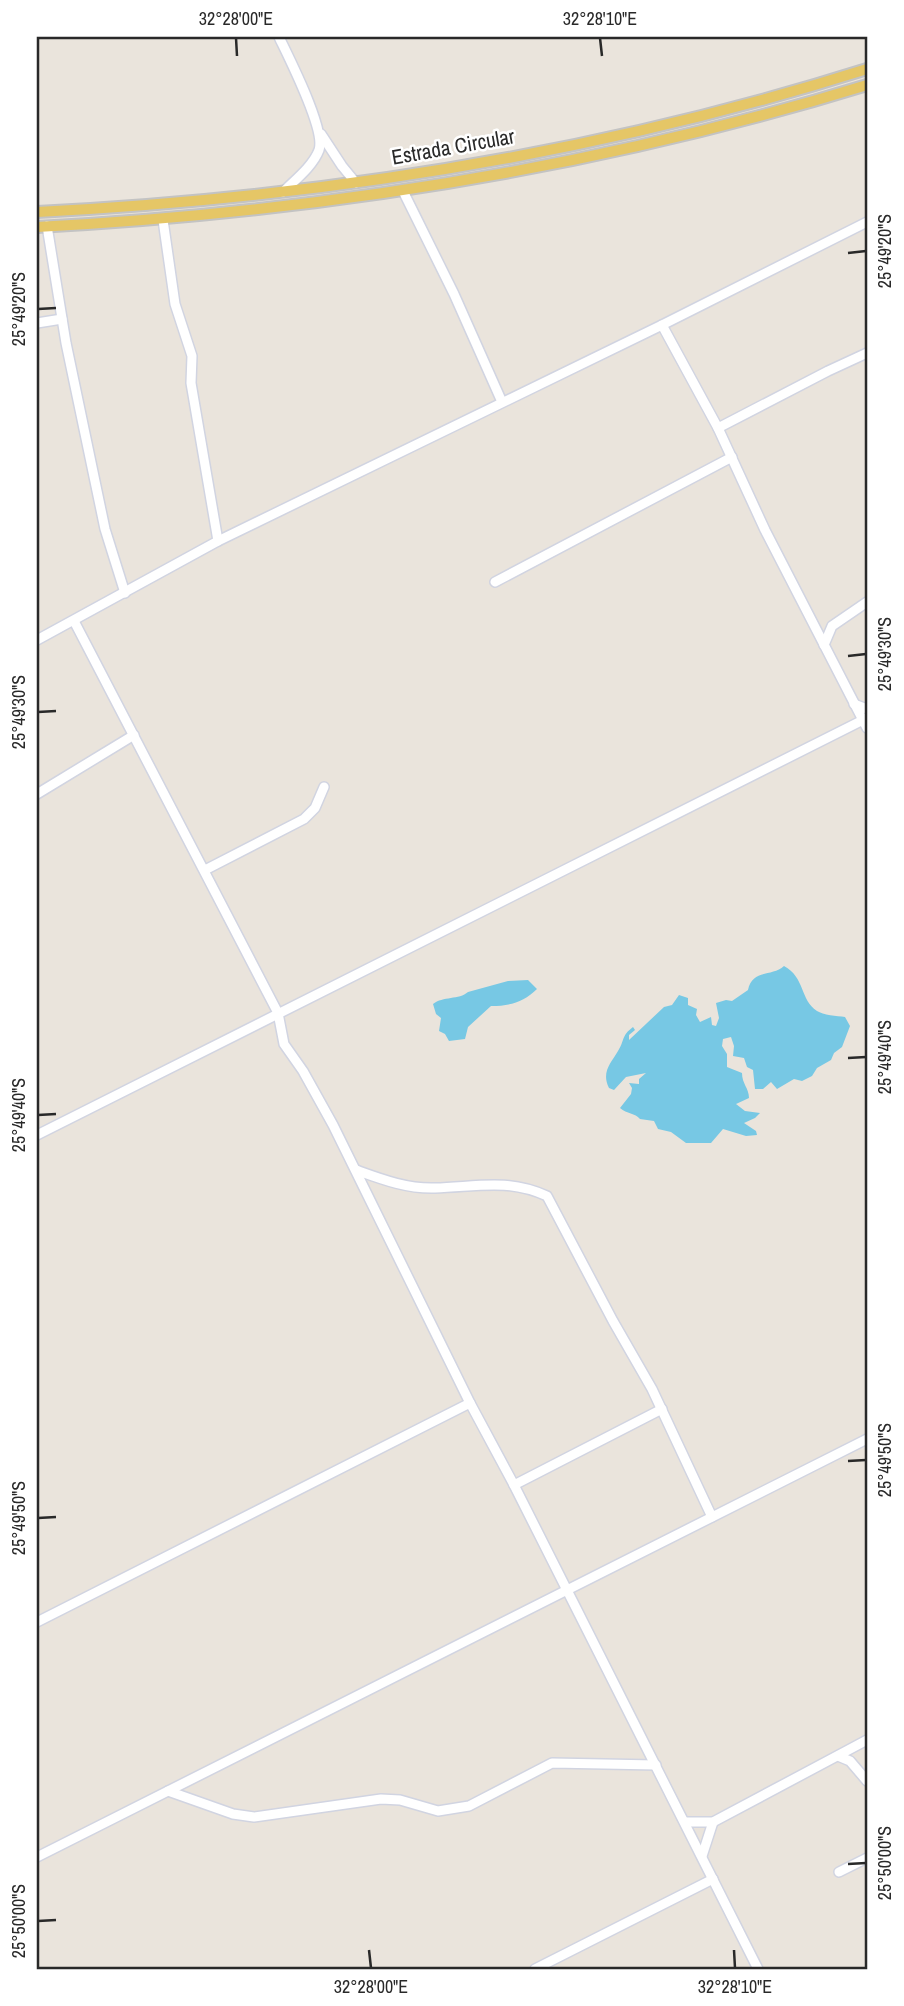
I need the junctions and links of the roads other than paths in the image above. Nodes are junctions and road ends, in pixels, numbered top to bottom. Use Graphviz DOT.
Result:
graph roads {
  1 [pos="279,37"];
  2 [pos="867,69"];
  3 [pos="867,85"];
  4 [pos="318,130"];
  5 [pos="356,183"];
  6 [pos="403,191"];
  7 [pos="282,193"];
  8 [pos="37,212"];
  9 [pos="163,220"];
  10 [pos="867,222"];
  11 [pos="42,227"];
  12 [pos="62,319"];
  13 [pos="37,323"];
  14 [pos="662,326"];
  15 [pos="867,353"];
  16 [pos="502,402"];
  17 [pos="719,428"];
  18 [pos="732,457"];
  19 [pos="218,541"];
  20 [pos="495,582"];
  21 [pos="125,593"];
  22 [pos="867,602"];
  23 [pos="74,621"];
  24 [pos="37,640"];
  25 [pos="824,645"];
  26 [pos="854,704"];
  27 [pos="867,709"];
  28 [pos="866,722"];
  29 [pos="134,734"];
  30 [pos="324,787"];
  31 [pos="37,794"];
  32 [pos="205,870"];
  33 [pos="278,1013"];
  34 [pos="37,1135"];
  35 [pos="356,1170"];
  36 [pos="470,1403"];
  37 [pos="662,1409"];
  38 [pos="867,1439"];
  39 [pos="514,1485"];
  40 [pos="712,1517"];
  41 [pos="566,1591"];
  42 [pos="37,1622"];
  43 [pos="867,1740"];
  44 [pos="838,1756"];
  45 [pos="656,1765"];
  46 [pos="867,1781"];
  47 [pos="168,1791"];
  48 [pos="685,1822"];
  49 [pos="713,1822"];
  50 [pos="702,1856"];
  51 [pos="37,1857"];
  52 [pos="867,1858"];
  53 [pos="839,1872"];
  54 [pos="713,1879"];
  55 [pos="535,1969"];
  56 [pos="758,1969"];
  1 -- 4 [label="street"];
  2 -- 5 [label="main road, Estrada Circular"];
  3 -- 6 [label="main road, Estrada Circular"];
  4 -- 5 [label="street"];
  4 -- 7 [label="street"];
  5 -- 7 [label="main road, Estrada Circular"];
  6 -- 9 [label="main road, Estrada Circular"];
  6 -- 16 [label="street"];
  7 -- 8 [label="main road, Estrada Circular"];
  9 -- 11 [label="main road, Estrada Circular"];
  9 -- 19 [label="street"];
  10 -- 14 [label="street"];
  11 -- 12 [label="street"];
  12 -- 13 [label="street"];
  12 -- 21 [label="street"];
  14 -- 16 [label="street"];
  14 -- 17 [label="street"];
  15 -- 17 [label="street"];
  16 -- 19 [label="street"];
  17 -- 18 [label="street"];
  18 -- 20 [label="street"];
  18 -- 25 [label="street"];
  19 -- 21 [label="street"];
  21 -- 23 [label="street"];
  22 -- 25 [label="street"];
  23 -- 24 [label="street"];
  23 -- 29 [label="street"];
  25 -- 26 [label="street"];
  26 -- 27 [label="street"];
  26 -- 28 [label="street"];
  28 -- 33 [label="street"];
  29 -- 31 [label="street"];
  29 -- 32 [label="street"];
  30 -- 32 [label="street"];
  32 -- 33 [label="street"];
  33 -- 34 [label="street"];
  33 -- 35 [label="street"];
  35 -- 36 [label="street"];
  35 -- 37 [label="street"];
  36 -- 39 [label="street"];
  36 -- 42 [label="street"];
  37 -- 39 [label="street"];
  37 -- 40 [label="street"];
  38 -- 40 [label="street"];
  39 -- 41 [label="street"];
  40 -- 41 [label="street"];
  41 -- 45 [label="street"];
  41 -- 47 [label="street"];
  43 -- 44 [label="street"];
  44 -- 46 [label="street"];
  44 -- 49 [label="street"];
  45 -- 47 [label="street"];
  45 -- 48 [label="street"];
  47 -- 51 [label="street"];
  48 -- 49 [label="street"];
  48 -- 50 [label="street"];
  49 -- 50 [label="street"];
  50 -- 54 [label="street"];
  52 -- 53 [label="street"];
  54 -- 55 [label="street"];
  54 -- 56 [label="street"];
}
